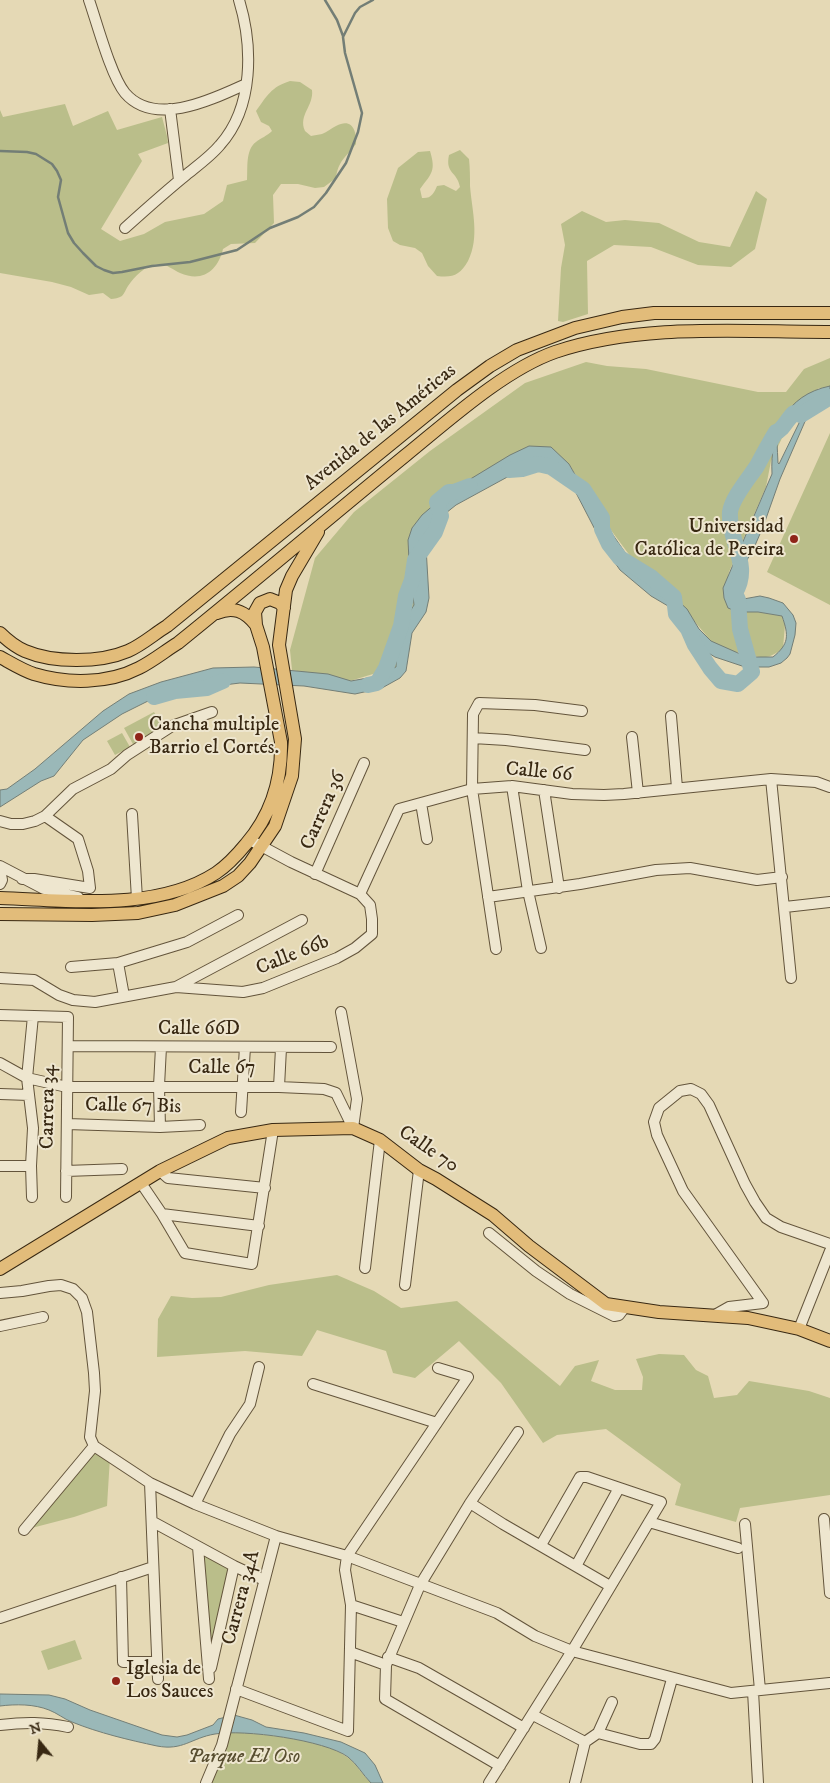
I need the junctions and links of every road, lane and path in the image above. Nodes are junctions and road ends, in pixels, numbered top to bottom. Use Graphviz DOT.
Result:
graph roads {
  1 [pos="89,0"];
  2 [pos="239,0"];
  3 [pos="246,84"];
  4 [pos="170,109"];
  5 [pos="179,180"];
  6 [pos="125,228"];
  7 [pos="830,313"];
  8 [pos="830,332"];
  9 [pos="388,447"];
  10 [pos="397,463"];
  11 [pos="324,523"];
  12 [pos="284,608"];
  13 [pos="212,615"];
  14 [pos="256,624"];
  15 [pos="0,633"];
  16 [pos="0,656"];
  17 [pos="582,711"];
  18 [pos="212,712"];
  19 [pos="671,716"];
  20 [pos="632,737"];
  21 [pos="473,738"];
  22 [pos="585,750"];
  23 [pos="364,763"];
  24 [pos="771,779"];
  25 [pos="512,786"];
  26 [pos="830,787"];
  27 [pos="472,788"];
  28 [pos="677,788"];
  29 [pos="544,790"];
  30 [pos="638,793"];
  31 [pos="421,803"];
  32 [pos="132,814"];
  33 [pos="46,816"];
  34 [pos="0,821"];
  35 [pos="426,839"];
  36 [pos="256,843"];
  37 [pos="0,868"];
  38 [pos="315,874"];
  39 [pos="782,876"];
  40 [pos="22,879"];
  41 [pos="0,884"];
  42 [pos="559,888"];
  43 [pos="528,891"];
  44 [pos="360,894"];
  45 [pos="488,897"];
  46 [pos="0,898"];
  47 [pos="137,898"];
  48 [pos="91,901"];
  49 [pos="830,902"];
  50 [pos="785,907"];
  51 [pos="0,914"];
  52 [pos="238,915"];
  53 [pos="302,920"];
  54 [pos="541,948"];
  55 [pos="496,949"];
  56 [pos="118,963"];
  57 [pos="70,967"];
  58 [pos="0,978"];
  59 [pos="790,978"];
  60 [pos="176,987"];
  61 [pos="124,996"];
  62 [pos="341,1012"];
  63 [pos="0,1015"];
  64 [pos="34,1016"];
  65 [pos="68,1046"];
  66 [pos="162,1047"];
  67 [pos="245,1047"];
  68 [pos="330,1047"];
  69 [pos="281,1048"];
  70 [pos="0,1063"];
  71 [pos="27,1078"];
  72 [pos="67,1086"];
  73 [pos="159,1086"];
  74 [pos="242,1087"];
  75 [pos="278,1087"];
  76 [pos="0,1094"];
  77 [pos="29,1095"];
  78 [pos="241,1112"];
  79 [pos="67,1124"];
  80 [pos="200,1125"];
  81 [pos="160,1127"];
  82 [pos="353,1128"];
  83 [pos="273,1130"];
  84 [pos="380,1140"];
  85 [pos="0,1166"];
  86 [pos="31,1166"];
  87 [pos="122,1169"];
  88 [pos="66,1170"];
  89 [pos="419,1170"];
  90 [pos="160,1171"];
  91 [pos="141,1183"];
  92 [pos="265,1188"];
  93 [pos="32,1197"];
  94 [pos="66,1197"];
  95 [pos="162,1214"];
  96 [pos="259,1226"];
  97 [pos="489,1233"];
  98 [pos="830,1244"];
  99 [pos="830,1251"];
  100 [pos="1,1268"];
  101 [pos="365,1268"];
  102 [pos="405,1285"];
  103 [pos="0,1293"];
  104 [pos="625,1307"];
  105 [pos="714,1316"];
  106 [pos="43,1317"];
  107 [pos="0,1326"];
  108 [pos="799,1329"];
  109 [pos="830,1341"];
  110 [pos="259,1367"];
  111 [pos="438,1368"];
  112 [pos="313,1384"];
  113 [pos="437,1423"];
  114 [pos="518,1432"];
  115 [pos="94,1446"];
  116 [pos="150,1482"];
  117 [pos="619,1488"];
  118 [pos="470,1503"];
  119 [pos="195,1504"];
  120 [pos="824,1519"];
  121 [pos="153,1522"];
  122 [pos="649,1522"];
  123 [pos="744,1524"];
  124 [pos="24,1530"];
  125 [pos="276,1536"];
  126 [pos="541,1545"];
  127 [pos="198,1547"];
  128 [pos="738,1548"];
  129 [pos="347,1556"];
  130 [pos="234,1566"];
  131 [pos="576,1566"];
  132 [pos="153,1567"];
  133 [pos="121,1577"];
  134 [pos="264,1580"];
  135 [pos="420,1584"];
  136 [pos="610,1586"];
  137 [pos="830,1593"];
  138 [pos="350,1605"];
  139 [pos="0,1618"];
  140 [pos="403,1622"];
  141 [pos="350,1650"];
  142 [pos="572,1651"];
  143 [pos="387,1661"];
  144 [pos="157,1662"];
  145 [pos="158,1679"];
  146 [pos="672,1679"];
  147 [pos="830,1683"];
  148 [pos="236,1689"];
  149 [pos="756,1691"];
  150 [pos="612,1702"];
  151 [pos="533,1714"];
  152 [pos="0,1725"];
  153 [pos="68,1727"];
  154 [pos="524,1728"];
  155 [pos="598,1733"];
  156 [pos="585,1742"];
  157 [pos="500,1766"];
  158 [pos="206,1783"];
  159 [pos="489,1783"];
  160 [pos="575,1783"];
  161 [pos="758,1783"];
  1 -- 4 [label="street"];
  2 -- 3 [label="street"];
  3 -- 4 [label="street"];
  3 -- 5 [label="street"];
  4 -- 5 [label="street"];
  5 -- 6 [label="street"];
  7 -- 9 [label="main road, Avenida de las Américas"];
  8 -- 10 [label="main road, Avenida de las Américas"];
  9 -- 10 [label="main road"];
  9 -- 15 [label="main road, Avenida de las Américas"];
  10 -- 11 [label="main road, Avenida de las Américas"];
  11 -- 12 [label="main road"];
  11 -- 13 [label="main road, Avenida de las Américas"];
  12 -- 14 [label="main road"];
  12 -- 36 [label="main road"];
  13 -- 14 [label="main road"];
  13 -- 16 [label="main road, Avenida de las Américas"];
  14 -- 36 [label="main road"];
  17 -- 21 [label="street"];
  18 -- 33 [label="street"];
  19 -- 28 [label="street"];
  20 -- 30 [label="street"];
  21 -- 22 [label="street"];
  21 -- 27 [label="street"];
  23 -- 38 [label="street, Carrera 36"];
  24 -- 26 [label="street, Calle 66"];
  24 -- 28 [label="street, Calle 66"];
  24 -- 39 [label="street"];
  25 -- 27 [label="street, Calle 66"];
  25 -- 29 [label="street, Calle 66"];
  25 -- 43 [label="street"];
  27 -- 31 [label="street, Calle 66"];
  27 -- 45 [label="street"];
  28 -- 30 [label="street, Calle 66"];
  29 -- 30 [label="street, Calle 66"];
  29 -- 42 [label="street"];
  31 -- 35 [label="street"];
  31 -- 44 [label="street, Calle 66"];
  32 -- 47 [label="street"];
  33 -- 34 [label="street"];
  33 -- 40 [label="street"];
  36 -- 38 [label="street"];
  36 -- 47 [label="main road"];
  36 -- 51 [label="main road"];
  37 -- 40 [label="street"];
  37 -- 41 [label="street"];
  38 -- 44 [label="street"];
  39 -- 42 [label="street"];
  39 -- 50 [label="street"];
  40 -- 48 [label="street"];
  42 -- 43 [label="street"];
  43 -- 45 [label="street"];
  43 -- 54 [label="street"];
  44 -- 60 [label="street, Calle 66b"];
  45 -- 55 [label="street"];
  46 -- 48 [label="main road"];
  47 -- 48 [label="main road"];
  49 -- 50 [label="street"];
  50 -- 59 [label="street"];
  52 -- 56 [label="street"];
  53 -- 60 [label="street"];
  56 -- 57 [label="street"];
  56 -- 61 [label="street"];
  58 -- 61 [label="street"];
  60 -- 61 [label="street"];
  62 -- 82 [label="street"];
  63 -- 64 [label="street"];
  64 -- 65 [label="street, Carrera 34"];
  64 -- 71 [label="street"];
  65 -- 66 [label="street, Calle 66D"];
  65 -- 72 [label="street, Carrera 34"];
  66 -- 67 [label="street, Calle 66D"];
  66 -- 73 [label="street"];
  67 -- 69 [label="street, Calle 66D"];
  67 -- 74 [label="street"];
  68 -- 69 [label="street, Calle 66D"];
  69 -- 75 [label="street"];
  70 -- 71 [label="street, Calle 67"];
  71 -- 72 [label="street, Calle 67"];
  71 -- 77 [label="street"];
  72 -- 73 [label="street, Calle 67"];
  72 -- 79 [label="street, Carrera 34"];
  73 -- 74 [label="street, Calle 67"];
  73 -- 81 [label="street"];
  74 -- 75 [label="street, Calle 67"];
  74 -- 78 [label="street"];
  75 -- 82 [label="street, Calle 67"];
  76 -- 77 [label="street"];
  77 -- 86 [label="street"];
  79 -- 81 [label="street, Calle 67 Bis"];
  79 -- 88 [label="street, Carrera 34"];
  80 -- 81 [label="street, Calle 67 Bis"];
  82 -- 83 [label="main road, Calle 70"];
  82 -- 84 [label="main road, Calle 70"];
  83 -- 90 [label="main road, Calle 70"];
  83 -- 92 [label="street"];
  84 -- 89 [label="main road, Calle 70"];
  84 -- 101 [label="street"];
  85 -- 86 [label="street"];
  86 -- 93 [label="street"];
  87 -- 88 [label="street"];
  88 -- 94 [label="street, Carrera 34"];
  89 -- 102 [label="street"];
  89 -- 104 [label="main road, Calle 70"];
  90 -- 91 [label="main road, Calle 70"];
  90 -- 92 [label="street"];
  91 -- 95 [label="street"];
  91 -- 100 [label="main road, Calle 70"];
  92 -- 96 [label="street"];
  95 -- 96 [label="street"];
  95 -- 96 [label="street"];
  97 -- 104 [label="street"];
  98 -- 105 [label="street"];
  99 -- 108 [label="street"];
  103 -- 115 [label="street"];
  104 -- 105 [label="main road, Calle 70"];
  105 -- 108 [label="main road, Calle 70"];
  106 -- 107 [label="street"];
  108 -- 109 [label="main road, Calle 70"];
  110 -- 119 [label="street"];
  111 -- 113 [label="street"];
  112 -- 113 [label="street"];
  113 -- 129 [label="street"];
  114 -- 118 [label="street"];
  115 -- 116 [label="street"];
  115 -- 124 [label="street"];
  116 -- 119 [label="street"];
  116 -- 121 [label="street"];
  117 -- 122 [label="street"];
  117 -- 126 [label="street"];
  117 -- 131 [label="street"];
  118 -- 126 [label="street"];
  118 -- 135 [label="street"];
  119 -- 125 [label="street"];
  120 -- 137 [label="street"];
  121 -- 127 [label="street"];
  121 -- 132 [label="street"];
  122 -- 128 [label="street"];
  122 -- 136 [label="street"];
  123 -- 149 [label="street"];
  125 -- 129 [label="street"];
  125 -- 134 [label="street, Carrera 34A"];
  126 -- 131 [label="street"];
  127 -- 130 [label="street"];
  127 -- 130 [label="street"];
  129 -- 135 [label="street"];
  129 -- 138 [label="street"];
  130 -- 134 [label="street"];
  131 -- 136 [label="street"];
  132 -- 133 [label="street"];
  132 -- 144 [label="street"];
  133 -- 139 [label="street"];
  133 -- 144 [label="street"];
  134 -- 148 [label="street, Carrera 34A"];
  135 -- 140 [label="street"];
  135 -- 142 [label="street"];
  136 -- 142 [label="street"];
  138 -- 140 [label="street"];
  138 -- 141 [label="street"];
  140 -- 143 [label="street"];
  141 -- 143 [label="street"];
  141 -- 148 [label="street"];
  142 -- 146 [label="street"];
  142 -- 151 [label="street"];
  143 -- 154 [label="street"];
  143 -- 157 [label="street"];
  144 -- 145 [label="street"];
  146 -- 149 [label="street"];
  146 -- 155 [label="street"];
  147 -- 149 [label="street"];
  148 -- 158 [label="street, Carrera 34A"];
  149 -- 161 [label="street"];
  150 -- 155 [label="street"];
  151 -- 154 [label="street"];
  151 -- 156 [label="street"];
  152 -- 153 [label="street"];
  154 -- 157 [label="street"];
  155 -- 156 [label="street"];
  156 -- 160 [label="street"];
  157 -- 159 [label="street"];
}
